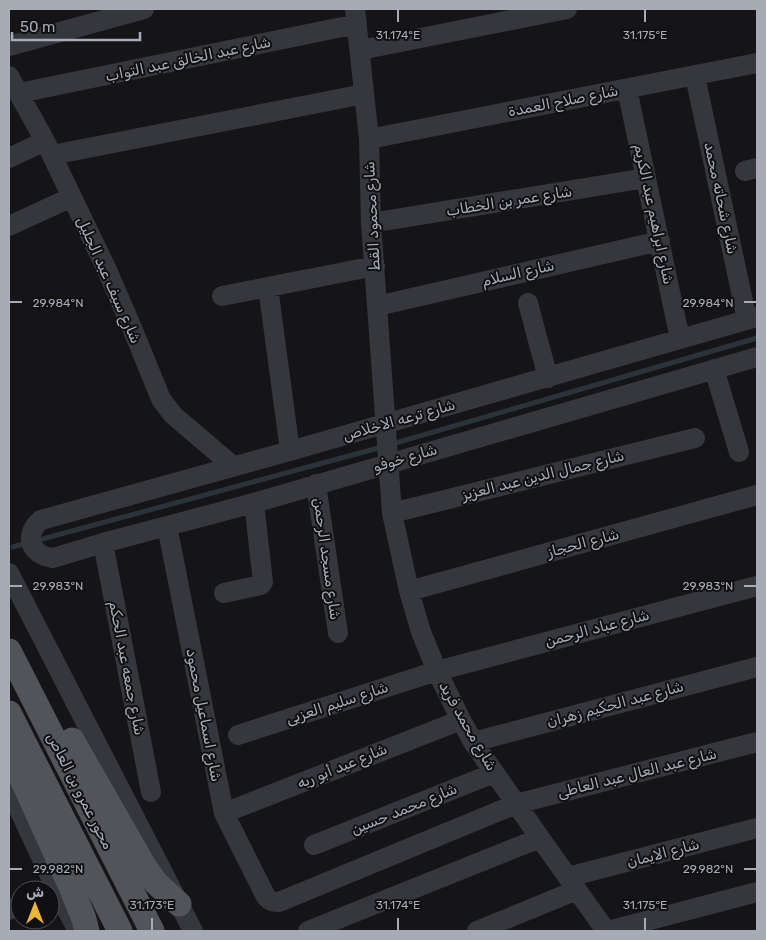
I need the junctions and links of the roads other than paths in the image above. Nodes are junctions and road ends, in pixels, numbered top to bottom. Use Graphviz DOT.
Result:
graph roads {
  1 [pos="144,9"];
  2 [pos="567,9"];
  3 [pos="356,16"];
  4 [pos="9,46"];
  5 [pos="360,50"];
  6 [pos="757,63"];
  7 [pos="695,76"];
  8 [pos="12,83"];
  9 [pos="627,89"];
  10 [pos="364,94"];
  11 [pos="369,139"];
  12 [pos="49,148"];
  13 [pos="9,158"];
  14 [pos="646,178"];
  15 [pos="72,197"];
  16 [pos="371,223"];
  17 [pos="9,226"];
  18 [pos="660,241"];
  19 [pos="374,266"];
  20 [pos="268,287"];
  21 [pos="222,296"];
  22 [pos="528,303"];
  23 [pos="377,306"];
  24 [pos="752,319"];
  25 [pos="680,339"];
  26 [pos="757,357"];
  27 [pos="714,370"];
  28 [pos="548,378"];
  29 [pos="386,423"];
  30 [pos="695,438"];
  31 [pos="290,451"];
  32 [pos="739,452"];
  33 [pos="388,463"];
  34 [pos="233,466"];
  35 [pos="316,484"];
  36 [pos="757,495"];
  37 [pos="254,503"];
  38 [pos="392,512"];
  39 [pos="167,526"];
  40 [pos="103,543"];
  41 [pos="53,558"];
  42 [pos="9,573"];
  43 [pos="757,586"];
  44 [pos="409,591"];
  45 [pos="224,593"];
  46 [pos="338,633"];
  47 [pos="9,651"];
  48 [pos="757,667"];
  49 [pos="437,671"];
  50 [pos="26,685"];
  51 [pos="9,713"];
  52 [pos="461,720"];
  53 [pos="238,735"];
  54 [pos="473,742"];
  55 [pos="757,742"];
  56 [pos="9,750"];
  57 [pos="494,773"];
  58 [pos="9,788"];
  59 [pos="151,792"];
  60 [pos="516,804"];
  61 [pos="224,813"];
  62 [pos="757,828"];
  63 [pos="540,838"];
  64 [pos="314,845"];
  65 [pos="48,880"];
  66 [pos="572,884"];
  67 [pos="757,892"];
  68 [pos="265,895"];
  69 [pos="60,902"];
  70 [pos="179,904"];
  71 [pos="78,931"];
  72 [pos="87,931"];
  73 [pos="120,931"];
  74 [pos="152,931"];
  75 [pos="193,931"];
  76 [pos="308,931"];
  77 [pos="477,931"];
  78 [pos="607,931"];
  1 -- 4 [label="street"];
  2 -- 5 [label="street"];
  3 -- 5 [label="street, شارع محمود القط"];
  3 -- 8 [label="street, شارع عبد الخالق عبد التواب"];
  5 -- 10 [label="street, شارع محمود القط"];
  6 -- 7 [label="street, شارع صلاح العمدة"];
  7 -- 9 [label="street, شارع صلاح العمدة"];
  7 -- 24 [label="street, شارع شحاته محمد"];
  8 -- 12 [label="street, شارع سيف عبد الجليل"];
  9 -- 11 [label="street, شارع صلاح العمدة"];
  9 -- 14 [label="street, شارع ابراهيم عبد الكريم"];
  10 -- 11 [label="street, شارع محمود القط"];
  10 -- 12 [label="street"];
  11 -- 16 [label="street, شارع محمود القط"];
  12 -- 13 [label="street"];
  12 -- 15 [label="street, شارع سيف عبد الجليل"];
  14 -- 16 [label="street, شارع عمر بن الخطاب"];
  14 -- 18 [label="street, شارع ابراهيم عبد الكريم"];
  15 -- 17 [label="street"];
  15 -- 34 [label="street, شارع سيف عبد الجليل"];
  16 -- 19 [label="street, شارع محمود القط"];
  18 -- 23 [label="street, شارع السلام"];
  18 -- 25 [label="street, شارع ابراهيم عبد الكريم"];
  19 -- 20 [label="street"];
  19 -- 23 [label="street, شارع محمود القط"];
  20 -- 21 [label="street"];
  20 -- 31 [label="street"];
  22 -- 28 [label="street"];
  23 -- 29 [label="street, شارع محمود القط"];
  24 -- 25 [label="street, شارع ترعه الاخلاص"];
  25 -- 28 [label="street, شارع ترعه الاخلاص"];
  26 -- 27 [label="street, شارع خوفو"];
  27 -- 32 [label="street"];
  27 -- 33 [label="street, شارع خوفو"];
  28 -- 29 [label="street, شارع ترعه الاخلاص"];
  29 -- 31 [label="street, شارع ترعه الاخلاص"];
  29 -- 33 [label="street, شارع محمود القط"];
  30 -- 38 [label="street, شارع جمال الدين عبد العزيز"];
  31 -- 34 [label="street, شارع ترعه الاخلاص"];
  33 -- 35 [label="street, شارع خوفو"];
  33 -- 38 [label="street, شارع محمد فريد"];
  34 -- 41 [label="street, شارع ترعه الاخلاص"];
  35 -- 37 [label="street, شارع خوفو"];
  35 -- 46 [label="street, شارع مسجد الرحمن"];
  36 -- 44 [label="street, شارع الحجاز"];
  37 -- 39 [label="street, شارع خوفو"];
  37 -- 45 [label="street"];
  38 -- 44 [label="street, شارع محمد فريد"];
  39 -- 40 [label="street, شارع خوفو"];
  39 -- 61 [label="street, شارع اسماعيل محمود"];
  40 -- 41 [label="street, شارع خوفو"];
  40 -- 59 [label="street, شارع جمعه عبد الحكم"];
  42 -- 70 [label="street"];
  43 -- 49 [label="street, شارع عباد الرحمن"];
  44 -- 49 [label="street, شارع محمد فريد"];
  47 -- 50 [label="main road, محور عمرو بن العاص"];
  48 -- 54 [label="street, شارع عبد الحكيم زهران"];
  49 -- 52 [label="street, شارع محمد فريد"];
  49 -- 53 [label="street, شارع سليم العزبى"];
  50 -- 70 [label="main road"];
  50 -- 74 [label="main road, محور عمرو بن العاص"];
  51 -- 73 [label="main road, محور عمرو بن العاص"];
  52 -- 54 [label="street, شارع محمد فريد"];
  52 -- 61 [label="street, شارع عيد أبو ريه"];
  54 -- 57 [label="street, شارع محمد فريد"];
  55 -- 60 [label="street, شارع عبد العال عبد العاطى"];
  56 -- 72 [label="main road"];
  57 -- 60 [label="street, شارع محمد فريد"];
  57 -- 64 [label="street, شارع محمد حسين"];
  58 -- 65 [label="street"];
  60 -- 63 [label="street, شارع محمد فريد"];
  60 -- 68 [label="street, شارع عبد العال عبد العاطى"];
  61 -- 68 [label="street, شارع اسماعيل محمود"];
  62 -- 66 [label="street, شارع الايمان"];
  63 -- 66 [label="street, شارع محمد فريد"];
  63 -- 76 [label="street"];
  66 -- 77 [label="street, شارع الايمان"];
  66 -- 78 [label="street, شارع محمد فريد"];
  67 -- 78 [label="street"];
  69 -- 71 [label="street"];
  70 -- 75 [label="street"];
}
